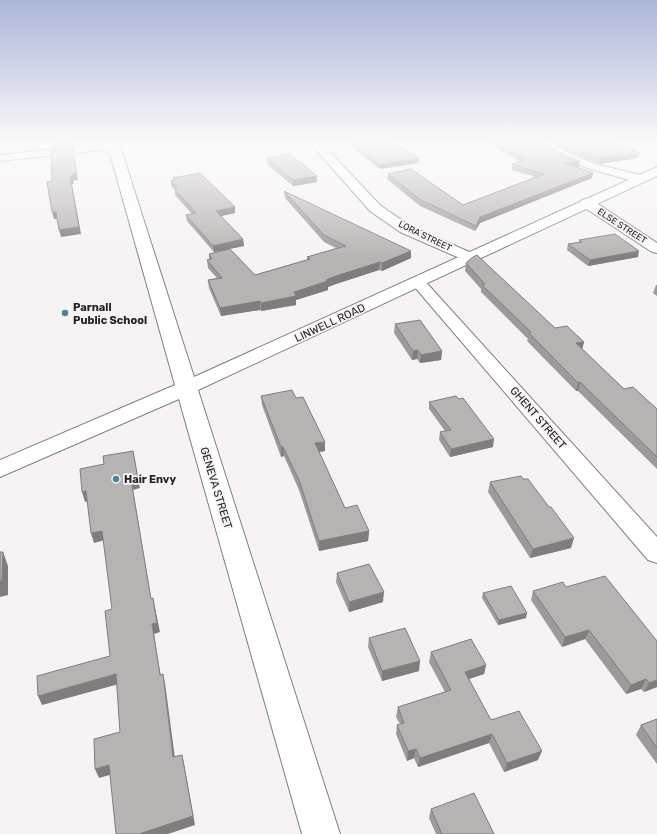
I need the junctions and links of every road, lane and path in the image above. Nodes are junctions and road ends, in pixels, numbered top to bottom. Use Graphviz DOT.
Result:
graph roads {
  1 [pos="125,182"];
  2 [pos="351,182"];
  3 [pos="634,182"];
  4 [pos="588,203"];
  5 [pos="657,248"];
  6 [pos="469,257"];
  7 [pos="418,282"];
  8 [pos="186,388"];
  9 [pos="0,469"];
  10 [pos="657,553"];
  11 [pos="321,834"];
  1 -- 8 [label="main road, GENEVA STREET"];
  2 -- 6 [label="street, LORA STREET"];
  3 -- 4 [label="main road, LINWELL ROAD"];
  4 -- 5 [label="street, ELSE STREET"];
  4 -- 6 [label="main road, LINWELL ROAD"];
  6 -- 7 [label="main road, LINWELL ROAD"];
  7 -- 8 [label="main road, LINWELL ROAD"];
  7 -- 10 [label="street, GHENT STREET"];
  8 -- 9 [label="main road, LINWELL ROAD"];
  8 -- 11 [label="main road, GENEVA STREET"];
}
